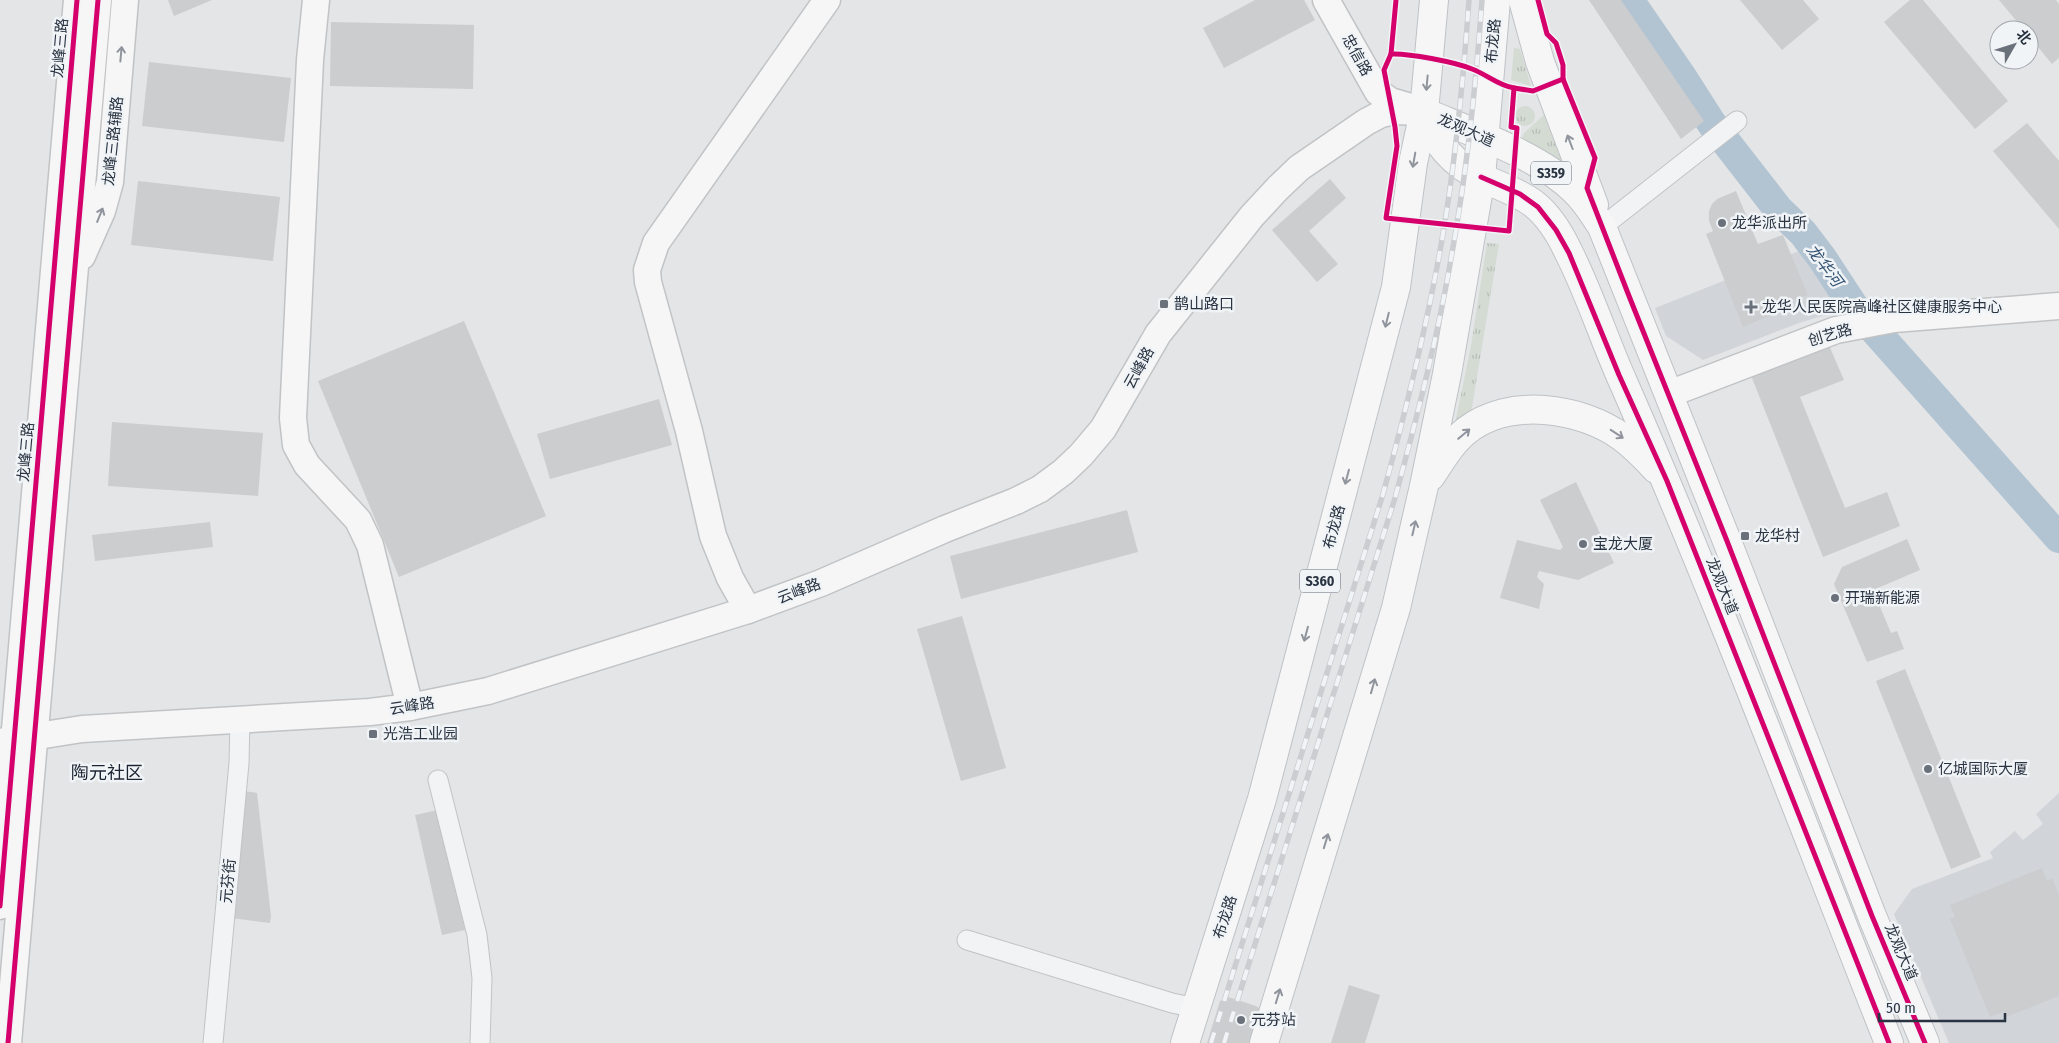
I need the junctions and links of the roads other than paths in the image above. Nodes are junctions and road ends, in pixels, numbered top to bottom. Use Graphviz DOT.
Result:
graph roads {
  1 [pos="77,0"];
  2 [pos="98,0"];
  3 [pos="125,0"];
  4 [pos="316,0"];
  5 [pos="827,0"];
  6 [pos="1326,0"];
  7 [pos="1434,0"];
  8 [pos="1496,0"];
  9 [pos="1523,0"];
  10 [pos="1424,112"];
  11 [pos="1735,122"];
  12 [pos="1484,139"];
  13 [pos="1480,177"];
  14 [pos="1602,227"];
  15 [pos="74,275"];
  16 [pos="2059,306"];
  17 [pos="1669,394"];
  18 [pos="1667,481"];
  19 [pos="1424,486"];
  20 [pos="45,498"];
  21 [pos="748,610"];
  22 [pos="410,707"];
  23 [pos="240,719"];
  24 [pos="16,740"];
  25 [pos="438,780"];
  26 [pos="0,906"];
  27 [pos="967,940"];
  28 [pos="1196,1008"];
  29 [pos="8,1043"];
  30 [pos="213,1043"];
  31 [pos="480,1043"];
  32 [pos="1185,1043"];
  33 [pos="1264,1043"];
  34 [pos="1889,1043"];
  35 [pos="1925,1043"];
  1 -- 20 [label="street, 龙峰三路"];
  2 -- 15 [label="street, 龙峰三路"];
  15 -- 3 [label="street, 龙峰三路辅路, one-way"];
  4 -- 22 [label="street"];
  5 -- 21 [label="street"];
  6 -- 10 [label="street, 忠信路"];
  7 -- 10 [label="main road, 布龙路, one-way"];
  8 -- 12 [label="main road, 布龙路"];
  14 -- 9 [label="main road, one-way"];
  10 -- 12 [label="main road, 龙观大道 / S359"];
  10 -- 13 [label="main road, 龙观大道 / S359"];
  10 -- 21 [label="street, 云峰路"];
  10 -- 28 [label="main road, 布龙路 / S360, one-way"];
  11 -- 14 [label="street"];
  12 -- 13 [label="main road, 布龙路"];
  12 -- 14 [label="main road, 龙观大道 / S359"];
  13 -- 18 [label="main road, 龙观大道 / S359"];
  13 -- 19 [label="main road, 布龙路"];
  14 -- 17 [label="main road, 龙观大道 / S359"];
  15 -- 20 [label="street, 龙峰三路"];
  16 -- 17 [label="street, 创艺路"];
  17 -- 35 [label="main road, 龙观大道 / S359"];
  19 -- 18 [label="main road, one-way"];
  18 -- 34 [label="main road, 龙观大道 / S359"];
  33 -- 19 [label="main road, 布龙路, one-way"];
  20 -- 24 [label="street, 龙峰三路"];
  21 -- 22 [label="street, 云峰路"];
  22 -- 23 [label="street, 云峰路"];
  23 -- 24 [label="street, 云峰路"];
  23 -- 30 [label="street, 元芬街"];
  24 -- 26 [label="street, 龙峰三路"];
  24 -- 29 [label="street, 龙峰三路"];
  25 -- 31 [label="street"];
  27 -- 28 [label="street"];
  28 -- 32 [label="main road, 布龙路 / S360"];
}
